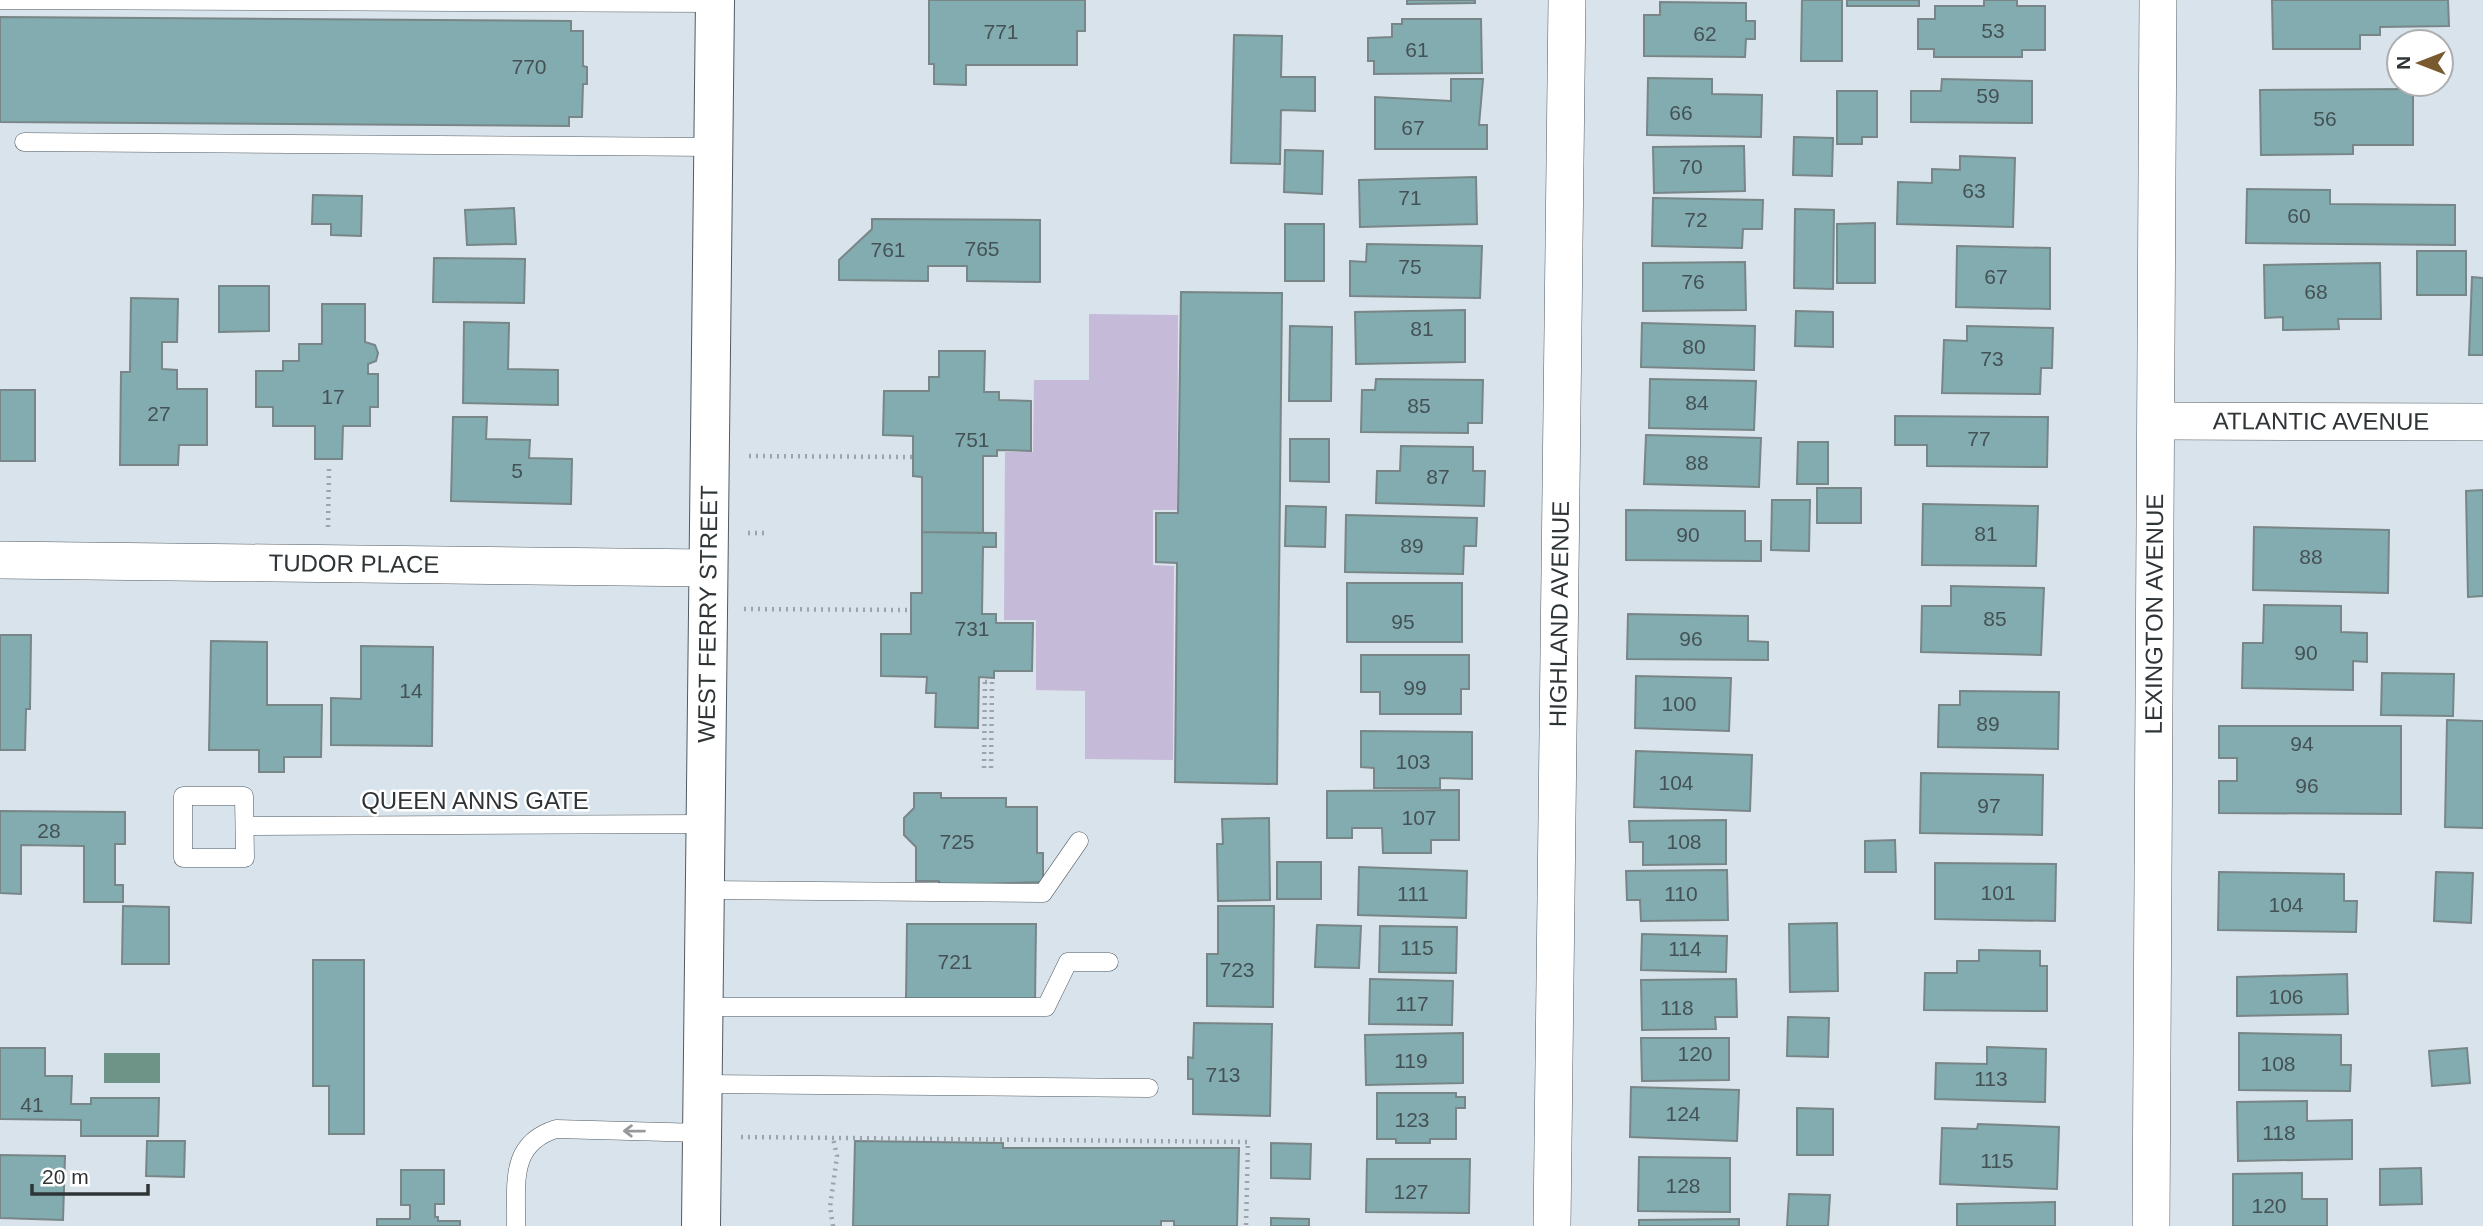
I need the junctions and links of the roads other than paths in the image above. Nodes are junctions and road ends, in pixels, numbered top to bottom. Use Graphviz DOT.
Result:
graph roads {
  1 [pos="0,0"];
  2 [pos="1567,0"];
  3 [pos="2158,0"];
  4 [pos="715,2"];
  5 [pos="24,142"];
  6 [pos="713,147"];
  7 [pos="2158,421"];
  8 [pos="2483,422"];
  9 [pos="0,560"];
  10 [pos="708,568"];
  11 [pos="705,824"];
  12 [pos="245,827"];
  13 [pos="1079,841"];
  14 [pos="705,890"];
  15 [pos="1109,962"];
  16 [pos="703,1007"];
  17 [pos="702,1084"];
  18 [pos="1149,1088"];
  19 [pos="716,1135"];
  20 [pos="516,1226"];
  21 [pos="701,1226"];
  22 [pos="1552,1226"];
  23 [pos="2151,1226"];
  1 -- 4 [label="lane"];
  2 -- 22 [label="street, HIGHLAND AVENUE"];
  3 -- 7 [label="street, LEXINGTON AVENUE"];
  4 -- 6 [label="street, WEST FERRY STREET"];
  5 -- 6 [label="lane"];
  6 -- 10 [label="street, WEST FERRY STREET"];
  7 -- 8 [label="street, ATLANTIC AVENUE"];
  7 -- 23 [label="street, LEXINGTON AVENUE"];
  9 -- 10 [label="street, TUDOR PLACE"];
  10 -- 11 [label="street, WEST FERRY STREET"];
  11 -- 12 [label="lane, QUEEN ANNS GATE"];
  11 -- 14 [label="street, WEST FERRY STREET"];
  12 -- 12 [label="lane"];
  13 -- 14 [label="lane"];
  14 -- 16 [label="street, WEST FERRY STREET"];
  15 -- 16 [label="lane"];
  16 -- 17 [label="street, WEST FERRY STREET"];
  17 -- 18 [label="lane"];
  17 -- 19 [label="street, WEST FERRY STREET"];
  19 -- 20 [label="lane, one-way"];
  19 -- 21 [label="street, WEST FERRY STREET"];
}
